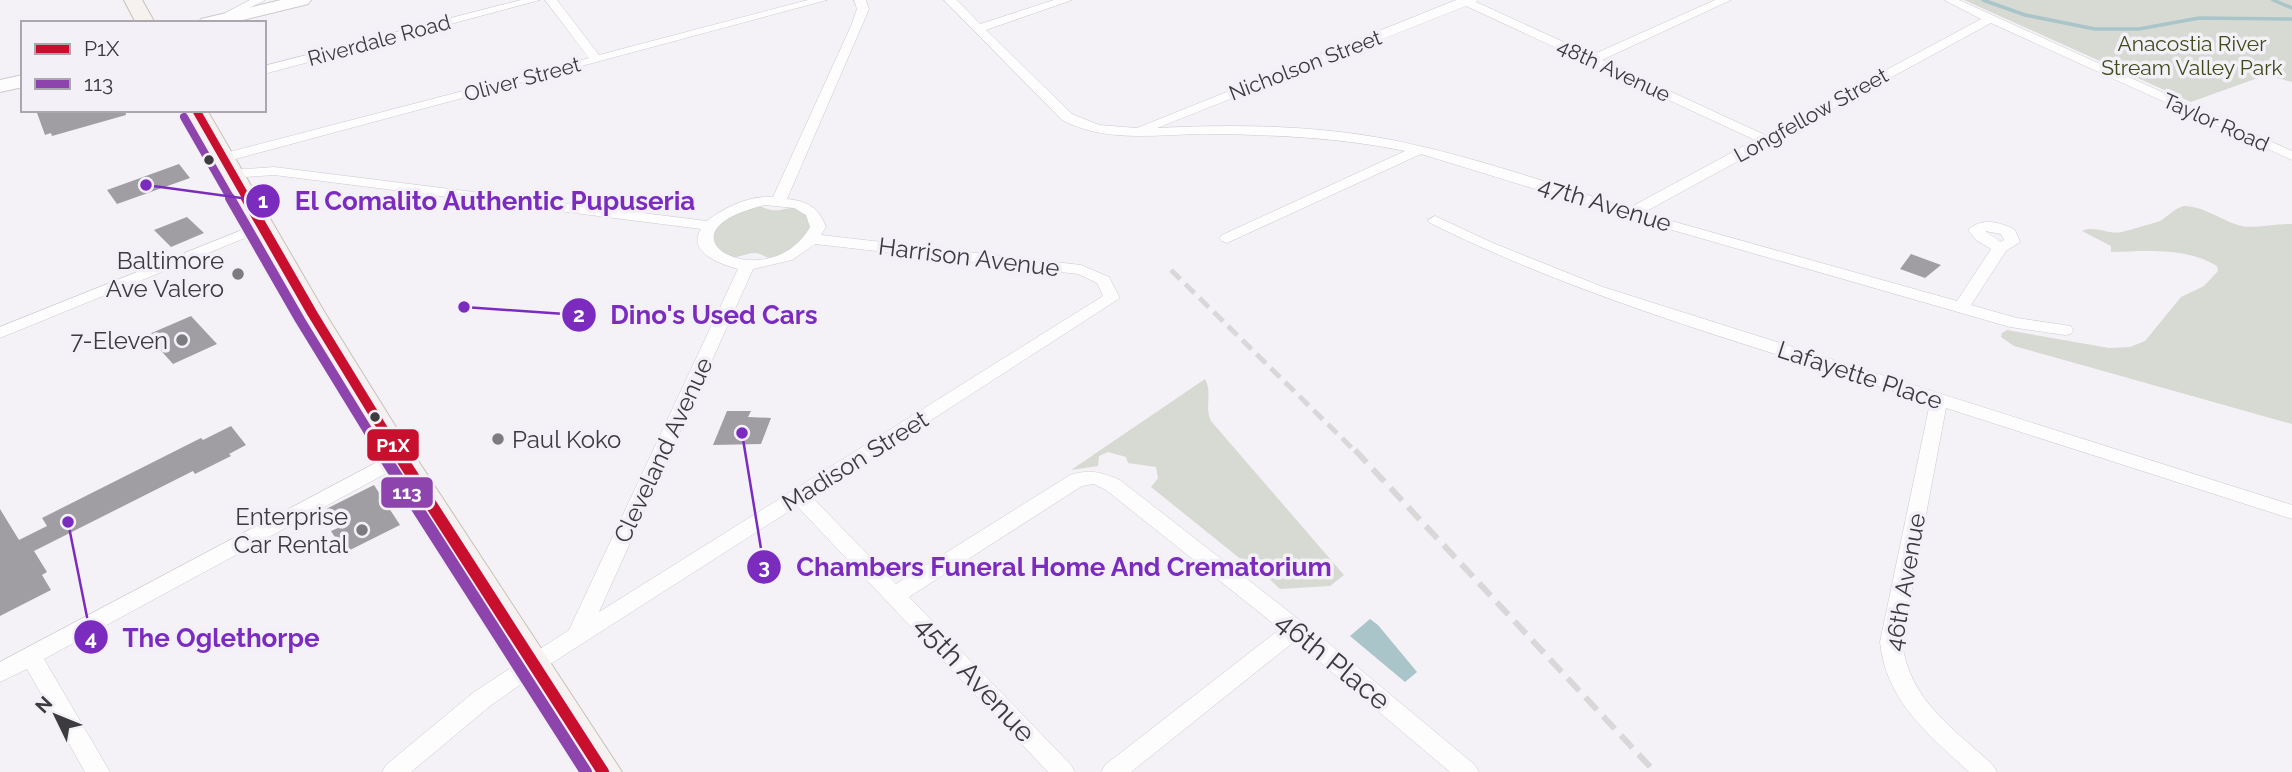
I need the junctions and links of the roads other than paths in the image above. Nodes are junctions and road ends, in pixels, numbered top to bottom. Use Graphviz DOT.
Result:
graph roads {
  1 [pos="133,0"];
  2 [pos="259,0"];
  3 [pos="302,0"];
  4 [pos="534,0"];
  5 [pos="551,0"];
  6 [pos="821,0"];
  7 [pos="860,0"];
  8 [pos="950,0"];
  9 [pos="1066,0"];
  10 [pos="1725,0"];
  11 [pos="1950,0"];
  12 [pos="1467,1"];
  13 [pos="1991,18"];
  14 [pos="145,21"];
  15 [pos="212,21"];
  16 [pos="979,28"];
  17 [pos="596,59"];
  18 [pos="1591,60"];
  19 [pos="266,69"];
  20 [pos="21,81"];
  21 [pos="0,86"];
  22 [pos="197,112"];
  23 [pos="1137,130"];
  24 [pos="1766,140"];
  25 [pos="1419,150"];
  26 [pos="2292,156"];
  27 [pos="228,166"];
  28 [pos="779,201"];
  29 [pos="1631,213"];
  30 [pos="1435,220"];
  31 [pos="262,226"];
  32 [pos="711,226"];
  33 [pos="1227,238"];
  34 [pos="812,239"];
  35 [pos="2000,248"];
  36 [pos="748,264"];
  37 [pos="1112,298"];
  38 [pos="1961,307"];
  39 [pos="2064,330"];
  40 [pos="0,333"];
  41 [pos="1939,400"];
  42 [pos="400,457"];
  43 [pos="799,496"];
  44 [pos="2292,512"];
  45 [pos="896,595"];
  46 [pos="1295,628"];
  47 [pos="577,636"];
  48 [pos="32,656"];
  49 [pos="533,664"];
  50 [pos="0,673"];
  51 [pos="98,772"];
  52 [pos="394,772"];
  53 [pos="603,772"];
  54 [pos="1063,772"];
  55 [pos="1114,772"];
  56 [pos="1467,772"];
  57 [pos="1985,772"];
  1 -- 14 [label="main road"];
  2 -- 15 [label="street"];
  3 -- 15 [label="street"];
  4 -- 19 [label="street, Riverdale Road"];
  5 -- 17 [label="street"];
  6 -- 17 [label="street, Oliver Street"];
  7 -- 28 [label="street"];
  8 -- 16 [label="street, 47th Avenue"];
  9 -- 16 [label="street"];
  10 -- 18 [label="street"];
  11 -- 13 [label="street, Taylor Road"];
  12 -- 18 [label="street, 48th Avenue"];
  12 -- 23 [label="street, Nicholson Street"];
  13 -- 24 [label="street, Longfellow Street"];
  13 -- 26 [label="street, Taylor Road"];
  16 -- 23 [label="street, 47th Avenue"];
  17 -- 27 [label="street, Oliver Street"];
  18 -- 24 [label="street, 48th Avenue"];
  20 -- 21 [label="street"];
  22 -- 27 [label="main road"];
  23 -- 25 [label="street, 47th Avenue"];
  24 -- 29 [label="street, Longfellow Street"];
  25 -- 29 [label="street, 47th Avenue"];
  25 -- 33 [label="street"];
  27 -- 31 [label="main road"];
  27 -- 32 [label="street"];
  28 -- 32 [label="street"];
  28 -- 34 [label="street"];
  29 -- 38 [label="street, 47th Avenue"];
  30 -- 41 [label="street, Lafayette Place"];
  31 -- 40 [label="street"];
  31 -- 42 [label="main road"];
  32 -- 36 [label="street"];
  34 -- 36 [label="street"];
  34 -- 37 [label="street, Harrison Avenue"];
  35 -- 38 [label="street"];
  36 -- 47 [label="street, Cleveland Avenue"];
  37 -- 43 [label="street, Madison Street"];
  38 -- 39 [label="street, 47th Avenue"];
  41 -- 44 [label="street, Lafayette Place"];
  41 -- 57 [label="street, 46th Avenue"];
  42 -- 48 [label="street"];
  42 -- 49 [label="main road"];
  43 -- 45 [label="street, 45th Avenue"];
  43 -- 47 [label="street, Madison Street"];
  45 -- 46 [label="street, 46th Place"];
  45 -- 54 [label="street, 45th Avenue"];
  46 -- 55 [label="street"];
  46 -- 56 [label="street, 46th Place"];
  47 -- 49 [label="street, Madison Street"];
  48 -- 50 [label="street"];
  48 -- 51 [label="street"];
  49 -- 52 [label="street, Madison Street"];
  49 -- 53 [label="main road"];
}
